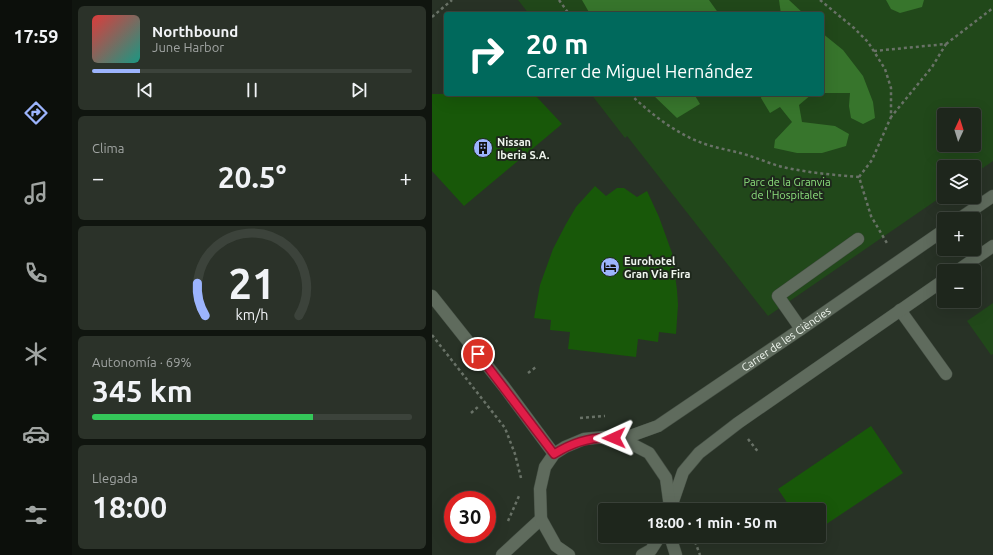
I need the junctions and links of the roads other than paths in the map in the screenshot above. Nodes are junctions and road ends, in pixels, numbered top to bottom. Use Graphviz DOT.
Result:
graph roads {
  1 [pos="993,196"];
  2 [pos="969,212"];
  3 [pos="937,235"];
  4 [pos="858,239"];
  5 [pos="993,246"];
  6 [pos="967,264"];
  7 [pos="937,285"];
  8 [pos="432,296"];
  9 [pos="900,310"];
  10 [pos="802,329"];
  11 [pos="946,374"];
  12 [pos="622,438"];
  13 [pos="554,454"];
  14 [pos="669,503"];
  15 [pos="672,503"];
  16 [pos="541,519"];
  17 [pos="656,543"];
  18 [pos="672,543"];
  19 [pos="502,555"];
  20 [pos="569,555"];
  21 [pos="642,555"];
  22 [pos="676,555"];
  1 -- 2 [label="street"];
  3 -- 10 [label="street, Carrer de les Ciències"];
  4 -- 10 [label="street"];
  5 -- 6 [label="street"];
  7 -- 9 [label="street"];
  8 -- 13 [label="street"];
  9 -- 11 [label="street"];
  9 -- 15 [label="street"];
  10 -- 12 [label="street, Carrer de les Ciències"];
  12 -- 13 [label="street"];
  12 -- 14 [label="street"];
  13 -- 16 [label="street"];
  16 -- 19 [label="street"];
  16 -- 20 [label="street"];
  17 -- 21 [label="street"];
  18 -- 22 [label="street"];
}
